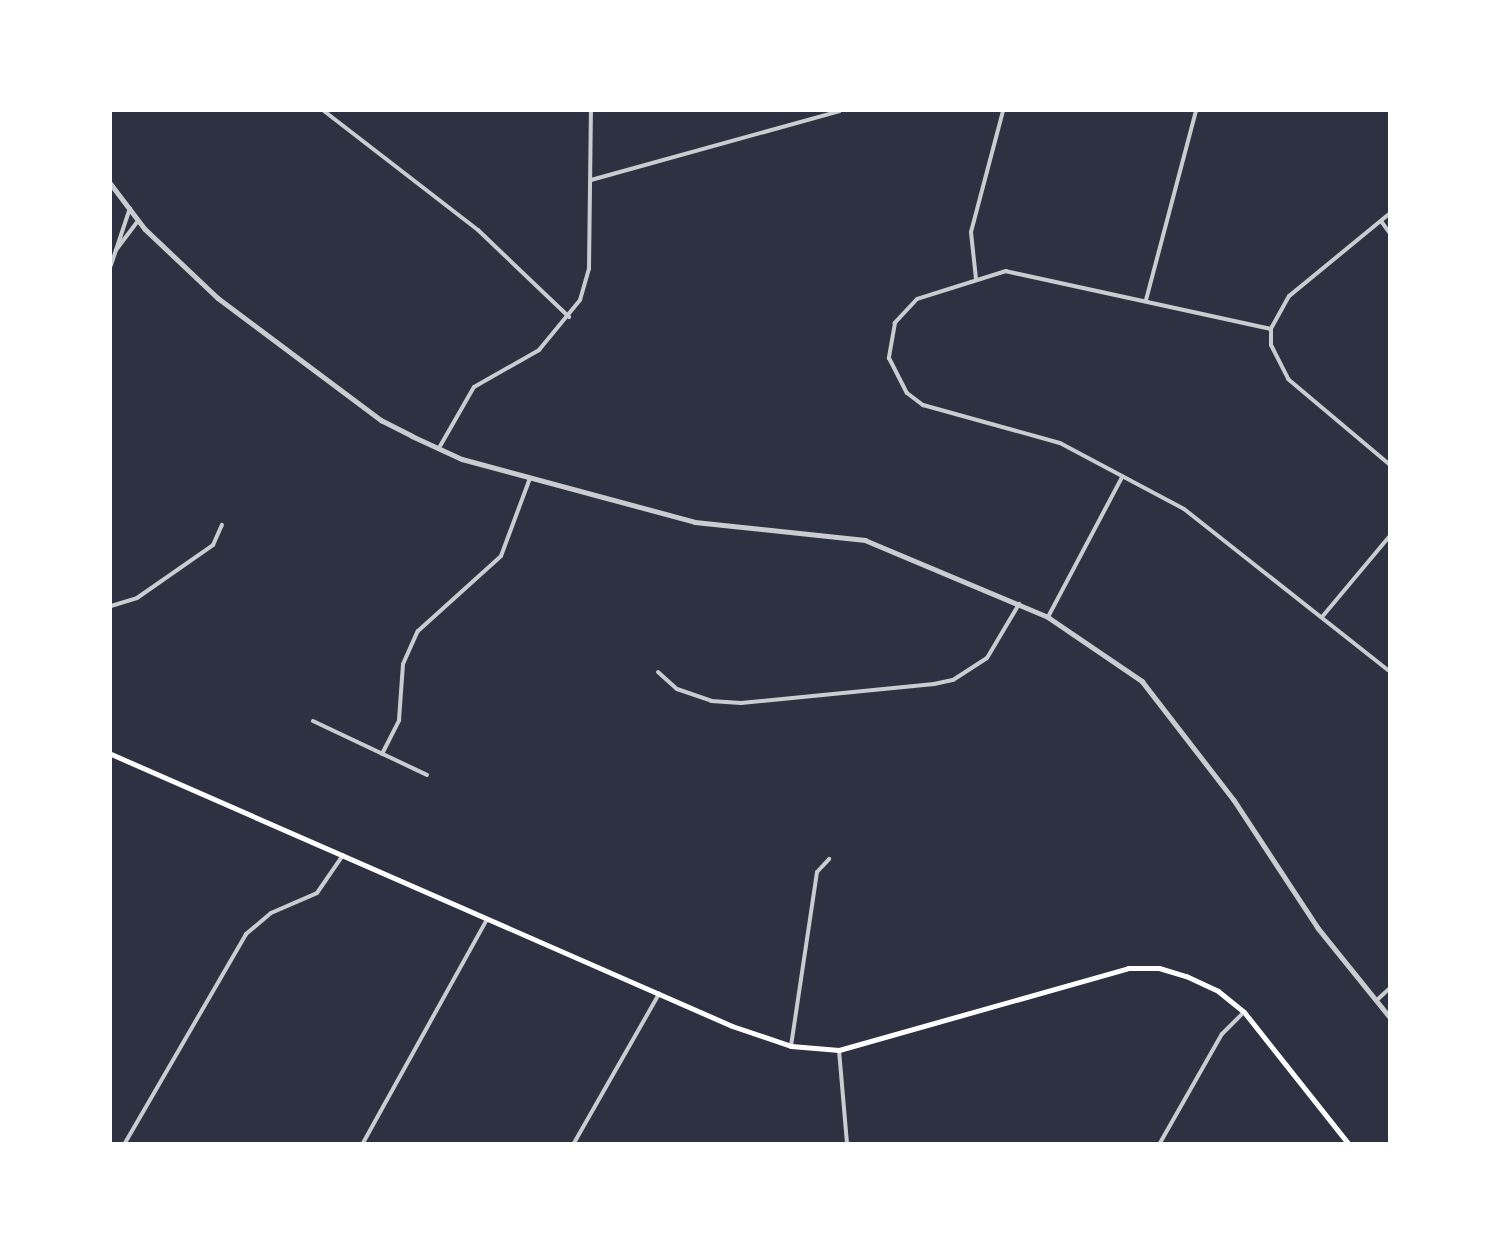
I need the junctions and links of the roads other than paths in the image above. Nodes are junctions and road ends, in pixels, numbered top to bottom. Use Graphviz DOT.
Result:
graph roads {
  1 [pos="324,111"];
  2 [pos="591,111"];
  3 [pos="840,111"];
  4 [pos="1003,111"];
  5 [pos="1196,111"];
  6 [pos="591,180"];
  7 [pos="111,184"];
  8 [pos="129,208"];
  9 [pos="1389,214"];
  10 [pos="138,221"];
  11 [pos="1381,221"];
  12 [pos="1389,232"];
  13 [pos="114,253"];
  14 [pos="111,266"];
  15 [pos="976,279"];
  16 [pos="1146,300"];
  17 [pos="569,317"];
  18 [pos="1271,329"];
  19 [pos="439,448"];
  20 [pos="1389,464"];
  21 [pos="1123,477"];
  22 [pos="530,478"];
  23 [pos="222,525"];
  24 [pos="1389,537"];
  25 [pos="1019,603"];
  26 [pos="111,606"];
  27 [pos="1048,617"];
  28 [pos="1322,617"];
  29 [pos="1389,671"];
  30 [pos="658,672"];
  31 [pos="313,722"];
  32 [pos="111,754"];
  33 [pos="382,754"];
  34 [pos="427,775"];
  35 [pos="343,855"];
  36 [pos="829,859"];
  37 [pos="487,919"];
  38 [pos="1389,989"];
  39 [pos="659,994"];
  40 [pos="1377,1000"];
  41 [pos="1244,1012"];
  42 [pos="1389,1016"];
  43 [pos="791,1046"];
  44 [pos="839,1050"];
  45 [pos="125,1143"];
  46 [pos="363,1143"];
  47 [pos="574,1143"];
  48 [pos="847,1143"];
  49 [pos="1160,1143"];
  50 [pos="1348,1143"];
  1 -- 17 [label="street"];
  2 -- 6 [label="street"];
  3 -- 6 [label="street"];
  4 -- 15 [label="street"];
  5 -- 16 [label="street"];
  6 -- 17 [label="street"];
  7 -- 8 [label="street"];
  8 -- 10 [label="street"];
  8 -- 13 [label="street"];
  9 -- 11 [label="street"];
  10 -- 13 [label="street"];
  10 -- 19 [label="street"];
  11 -- 12 [label="street"];
  11 -- 18 [label="street"];
  13 -- 14 [label="street"];
  15 -- 16 [label="street"];
  15 -- 21 [label="street"];
  16 -- 18 [label="street"];
  17 -- 19 [label="street"];
  18 -- 20 [label="street"];
  19 -- 22 [label="street"];
  21 -- 27 [label="street"];
  21 -- 28 [label="street"];
  22 -- 25 [label="street"];
  22 -- 33 [label="street"];
  23 -- 26 [label="street"];
  24 -- 28 [label="street"];
  25 -- 27 [label="street"];
  25 -- 30 [label="street"];
  27 -- 40 [label="street"];
  28 -- 29 [label="street"];
  31 -- 33 [label="street"];
  32 -- 35 [label="main road"];
  33 -- 34 [label="street"];
  35 -- 37 [label="main road"];
  35 -- 45 [label="street"];
  36 -- 43 [label="street"];
  37 -- 39 [label="main road"];
  37 -- 46 [label="street"];
  38 -- 40 [label="street"];
  39 -- 43 [label="main road"];
  39 -- 47 [label="street"];
  40 -- 42 [label="street"];
  41 -- 44 [label="main road"];
  41 -- 49 [label="street"];
  41 -- 50 [label="main road"];
  43 -- 44 [label="main road"];
  44 -- 48 [label="street"];
}
